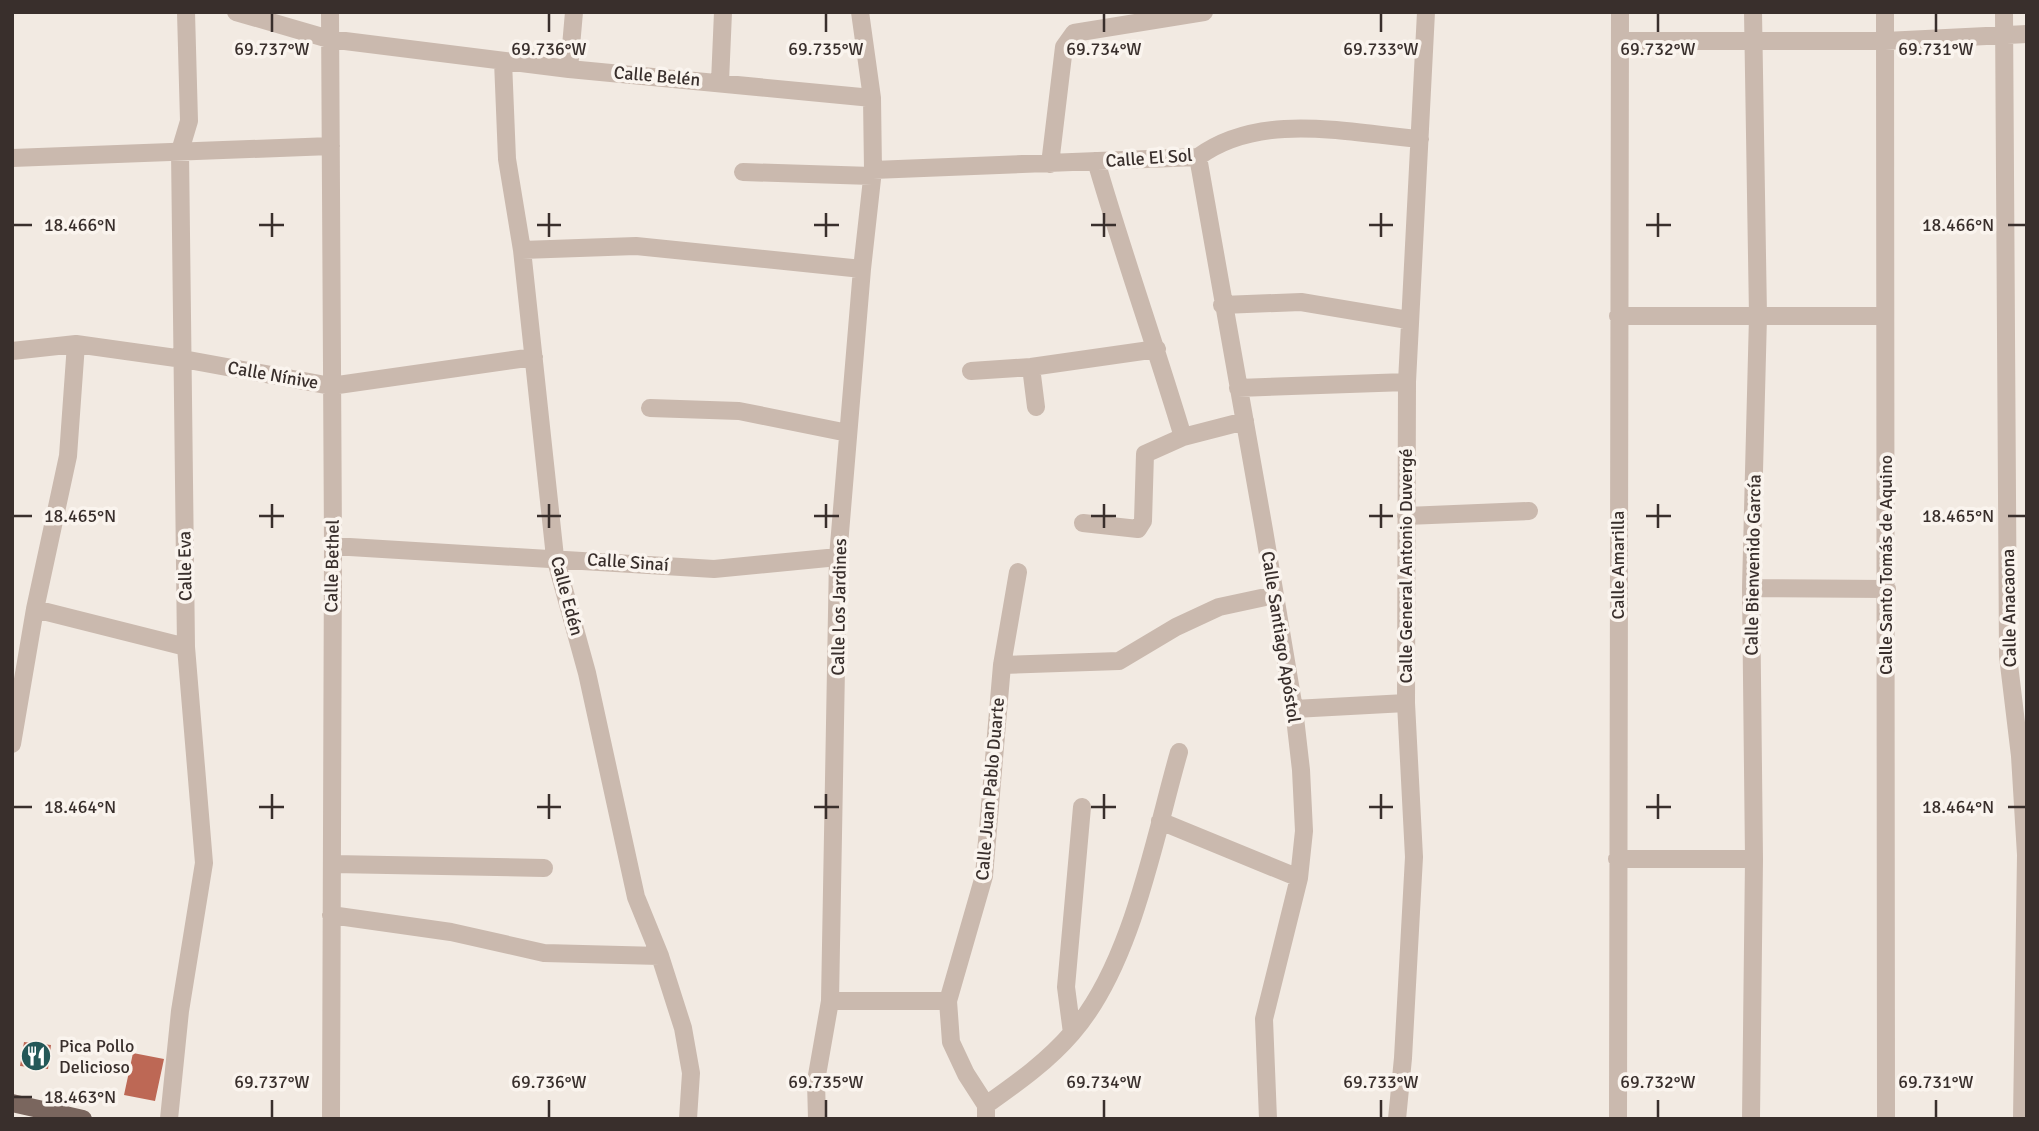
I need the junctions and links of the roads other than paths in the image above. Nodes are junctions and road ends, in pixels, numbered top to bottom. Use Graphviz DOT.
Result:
graph roads {
  1 [pos="186,12"];
  2 [pos="236,12"];
  3 [pos="330,12"];
  4 [pos="574,12"];
  5 [pos="723,12"];
  6 [pos="860,12"];
  7 [pos="1204,12"];
  8 [pos="1426,12"];
  9 [pos="1620,12"];
  10 [pos="1753,12"];
  11 [pos="1885,12"];
  12 [pos="2004,12"];
  13 [pos="2005,33"];
  14 [pos="2027,34"];
  15 [pos="329,39"];
  16 [pos="1754,39"];
  17 [pos="1619,41"];
  18 [pos="1885,41"];
  19 [pos="503,61"];
  20 [pos="569,69"];
  21 [pos="720,82"];
  22 [pos="872,98"];
  23 [pos="1420,139"];
  24 [pos="331,146"];
  25 [pos="180,151"];
  26 [pos="1198,157"];
  27 [pos="12,158"];
  28 [pos="1096,161"];
  29 [pos="1050,164"];
  30 [pos="743,172"];
  31 [pos="873,173"];
  32 [pos="522,250"];
  33 [pos="862,269"];
  34 [pos="1222,305"];
  35 [pos="1618,316"];
  36 [pos="1884,316"];
  37 [pos="1758,317"];
  38 [pos="1408,320"];
  39 [pos="76,344"];
  40 [pos="1157,349"];
  41 [pos="12,351"];
  42 [pos="534,358"];
  43 [pos="183,359"];
  44 [pos="1031,367"];
  45 [pos="971,370"];
  46 [pos="1407,382"];
  47 [pos="331,386"];
  48 [pos="1238,388"];
  49 [pos="1036,407"];
  50 [pos="650,408"];
  51 [pos="1245,421"];
  52 [pos="848,433"];
  53 [pos="1183,436"];
  54 [pos="1529,511"];
  55 [pos="1406,516"];
  56 [pos="1083,523"];
  57 [pos="333,545"];
  58 [pos="555,557"];
  59 [pos="838,557"];
  60 [pos="1018,572"];
  61 [pos="1751,588"];
  62 [pos="1887,589"];
  63 [pos="1275,595"];
  64 [pos="35,609"];
  65 [pos="186,647"];
  66 [pos="1002,665"];
  67 [pos="1406,703"];
  68 [pos="1294,709"];
  69 [pos="12,744"];
  70 [pos="1179,752"];
  71 [pos="2023,757"];
  72 [pos="1082,807"];
  73 [pos="1160,821"];
  74 [pos="1617,859"];
  75 [pos="1754,859"];
  76 [pos="333,864"];
  77 [pos="544,867"];
  78 [pos="1299,878"];
  79 [pos="331,915"];
  80 [pos="660,956"];
  81 [pos="830,1001"];
  82 [pos="948,1001"];
  83 [pos="1072,1033"];
  84 [pos="12,1103"];
  85 [pos="986,1112"];
  86 [pos="83,1119"];
  87 [pos="169,1119"];
  88 [pos="331,1119"];
  89 [pos="688,1119"];
  90 [pos="817,1119"];
  91 [pos="1268,1119"];
  92 [pos="1397,1119"];
  93 [pos="1618,1119"];
  94 [pos="1751,1119"];
  95 [pos="1886,1119"];
  96 [pos="2022,1119"];
  1 -- 25 [label="street, Calle Eva"];
  2 -- 15 [label="street, Calle Belén"];
  3 -- 15 [label="street, Calle Bethel"];
  4 -- 20 [label="street"];
  5 -- 21 [label="street"];
  6 -- 22 [label="street, Calle Los Jardines"];
  7 -- 29 [label="street"];
  8 -- 23 [label="street, Calle General Antonio Duvergé"];
  9 -- 17 [label="street, Calle Amarilla"];
  10 -- 16 [label="street, Calle Bienvenido García"];
  11 -- 18 [label="street, Calle Santo Tomás de Aquino"];
  12 -- 13 [label="street, Calle Anacaona"];
  13 -- 14 [label="street"];
  13 -- 18 [label="street"];
  13 -- 71 [label="street, Calle Anacaona"];
  15 -- 19 [label="street, Calle Belén"];
  15 -- 24 [label="street, Calle Bethel"];
  16 -- 17 [label="street"];
  16 -- 18 [label="street"];
  16 -- 37 [label="street, Calle Bienvenido García"];
  17 -- 35 [label="street, Calle Amarilla"];
  18 -- 36 [label="street, Calle Santo Tomás de Aquino"];
  19 -- 20 [label="street, Calle Belén"];
  19 -- 32 [label="street, Calle Edén"];
  20 -- 21 [label="street, Calle Belén"];
  21 -- 22 [label="street, Calle Belén"];
  22 -- 31 [label="street, Calle Los Jardines"];
  23 -- 26 [label="street, Calle El Sol"];
  23 -- 38 [label="street, Calle General Antonio Duvergé"];
  24 -- 25 [label="street"];
  24 -- 47 [label="street, Calle Bethel"];
  25 -- 27 [label="street"];
  25 -- 43 [label="street, Calle Eva"];
  26 -- 28 [label="street, Calle El Sol"];
  26 -- 34 [label="street, Calle Santiago Apóstol"];
  28 -- 29 [label="street, Calle El Sol"];
  28 -- 40 [label="street"];
  29 -- 31 [label="street, Calle El Sol"];
  30 -- 31 [label="street, Calle El Sol"];
  31 -- 33 [label="street, Calle Los Jardines"];
  32 -- 33 [label="street"];
  32 -- 42 [label="street, Calle Edén"];
  33 -- 52 [label="street, Calle Los Jardines"];
  34 -- 38 [label="street"];
  34 -- 48 [label="street, Calle Santiago Apóstol"];
  35 -- 37 [label="street"];
  35 -- 74 [label="street, Calle Amarilla"];
  36 -- 37 [label="street"];
  36 -- 62 [label="street, Calle Santo Tomás de Aquino"];
  37 -- 61 [label="street, Calle Bienvenido García"];
  38 -- 46 [label="street, Calle General Antonio Duvergé"];
  39 -- 41 [label="street, Calle Nínive"];
  39 -- 43 [label="street, Calle Nínive"];
  39 -- 64 [label="street"];
  40 -- 44 [label="street"];
  40 -- 53 [label="street"];
  42 -- 47 [label="street, Calle Nínive"];
  42 -- 58 [label="street, Calle Edén"];
  43 -- 47 [label="street, Calle Nínive"];
  43 -- 65 [label="street, Calle Eva"];
  44 -- 45 [label="street"];
  44 -- 49 [label="street"];
  46 -- 48 [label="street"];
  46 -- 55 [label="street, Calle General Antonio Duvergé"];
  47 -- 57 [label="street, Calle Bethel"];
  48 -- 51 [label="street, Calle Santiago Apóstol"];
  50 -- 52 [label="street"];
  51 -- 53 [label="street"];
  51 -- 63 [label="street, Calle Santiago Apóstol"];
  52 -- 59 [label="street, Calle Los Jardines"];
  53 -- 56 [label="street"];
  54 -- 55 [label="street"];
  55 -- 67 [label="street, Calle General Antonio Duvergé"];
  57 -- 58 [label="street, Calle Sinaí"];
  57 -- 76 [label="street, Calle Bethel"];
  58 -- 59 [label="street, Calle Sinaí"];
  58 -- 80 [label="street, Calle Edén"];
  59 -- 81 [label="street, Calle Los Jardines"];
  60 -- 66 [label="street, Calle Juan Pablo Duarte"];
  61 -- 62 [label="street"];
  61 -- 75 [label="street, Calle Bienvenido García"];
  62 -- 95 [label="street, Calle Santo Tomás de Aquino"];
  63 -- 66 [label="street"];
  63 -- 68 [label="street, Calle Santiago Apóstol"];
  64 -- 65 [label="street"];
  64 -- 69 [label="street"];
  65 -- 87 [label="street, Calle Eva"];
  66 -- 82 [label="street, Calle Juan Pablo Duarte"];
  67 -- 68 [label="street"];
  67 -- 92 [label="street, Calle General Antonio Duvergé"];
  68 -- 78 [label="street, Calle Santiago Apóstol"];
  70 -- 73 [label="street"];
  71 -- 96 [label="street, Calle Anacaona"];
  72 -- 83 [label="street"];
  73 -- 78 [label="street"];
  73 -- 83 [label="street"];
  74 -- 75 [label="street"];
  74 -- 93 [label="street, Calle Amarilla"];
  75 -- 94 [label="street, Calle Bienvenido García"];
  76 -- 77 [label="street"];
  76 -- 79 [label="street, Calle Bethel"];
  78 -- 91 [label="street, Calle Santiago Apóstol"];
  79 -- 80 [label="street"];
  79 -- 88 [label="street, Calle Bethel"];
  80 -- 89 [label="street, Calle Edén"];
  81 -- 82 [label="street"];
  81 -- 90 [label="street, Calle Los Jardines"];
  82 -- 85 [label="street, Calle Juan Pablo Duarte"];
  83 -- 85 [label="street"];
  84 -- 86 [label="main road"];
}
